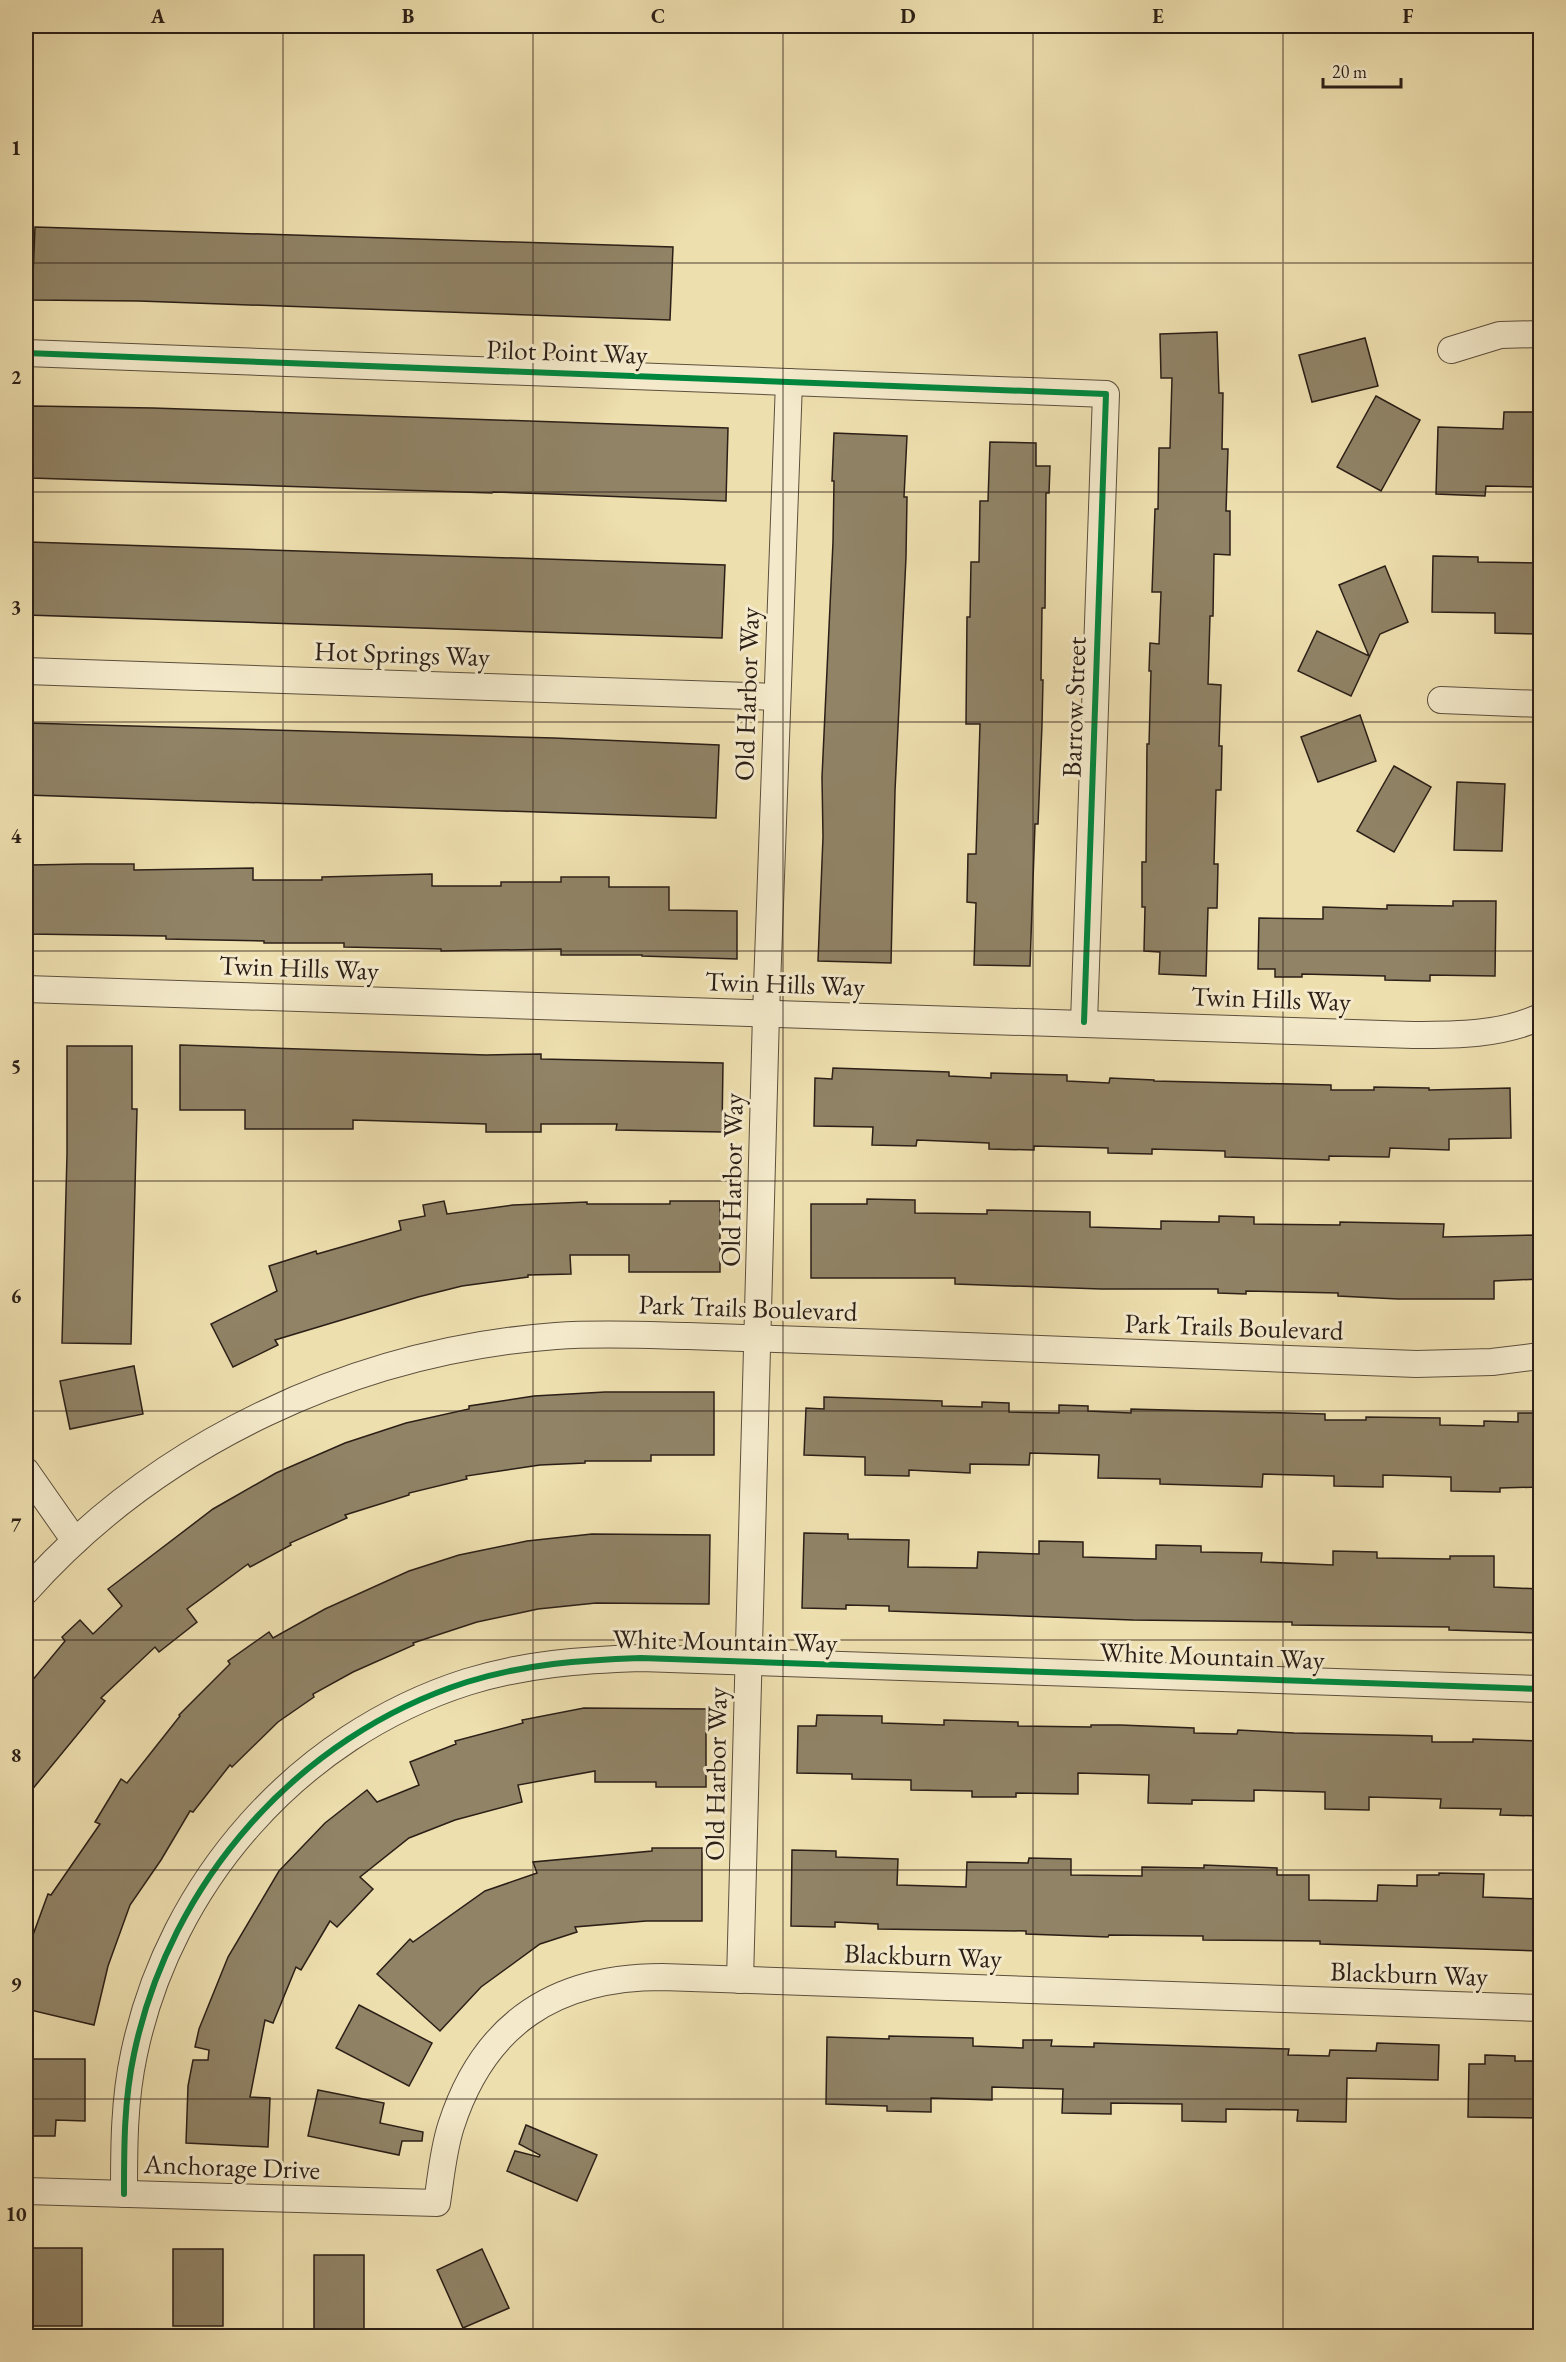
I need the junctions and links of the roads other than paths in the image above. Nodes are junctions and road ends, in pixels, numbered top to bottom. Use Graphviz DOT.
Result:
graph roads {
  1 [pos="1540,334"];
  2 [pos="1451,350"];
  3 [pos="26,353"];
  4 [pos="789,382"];
  5 [pos="1106,394"];
  6 [pos="26,671"];
  7 [pos="777,697"];
  8 [pos="1441,700"];
  9 [pos="1540,704"];
  10 [pos="26,989"];
  11 [pos="766,1014"];
  12 [pos="1540,1017"];
  13 [pos="1084,1022"];
  14 [pos="759,1338"];
  15 [pos="1540,1356"];
  16 [pos="26,1471"];
  17 [pos="75,1541"];
  18 [pos="26,1591"];
  19 [pos="749,1660"];
  20 [pos="1540,1689"];
  21 [pos="740,1980"];
  22 [pos="1540,2008"];
  23 [pos="26,2191"];
  24 [pos="124,2194"];
  25 [pos="437,2203"];
  1 -- 2 [label="street"];
  3 -- 4 [label="street, Pilot Point Way"];
  4 -- 5 [label="street, Pilot Point Way"];
  4 -- 7 [label="street, Old Harbor Way"];
  5 -- 13 [label="street, Barrow Street"];
  6 -- 7 [label="street, Hot Springs Way"];
  7 -- 11 [label="street, Old Harbor Way"];
  8 -- 9 [label="street"];
  10 -- 11 [label="street, Twin Hills Way"];
  11 -- 13 [label="street, Twin Hills Way"];
  11 -- 14 [label="street, Old Harbor Way"];
  12 -- 13 [label="street, Twin Hills Way"];
  14 -- 15 [label="street, Park Trails Boulevard"];
  14 -- 17 [label="street, Park Trails Boulevard"];
  14 -- 19 [label="street, Old Harbor Way"];
  16 -- 17 [label="street"];
  17 -- 18 [label="street, Park Trails Boulevard"];
  19 -- 20 [label="street, White Mountain Way"];
  19 -- 21 [label="street, Old Harbor Way"];
  19 -- 24 [label="street, White Mountain Way"];
  21 -- 22 [label="street, Blackburn Way"];
  21 -- 25 [label="street, Blackburn Way"];
  23 -- 24 [label="street, Anchorage Drive"];
  24 -- 25 [label="street, Anchorage Drive"];
}
